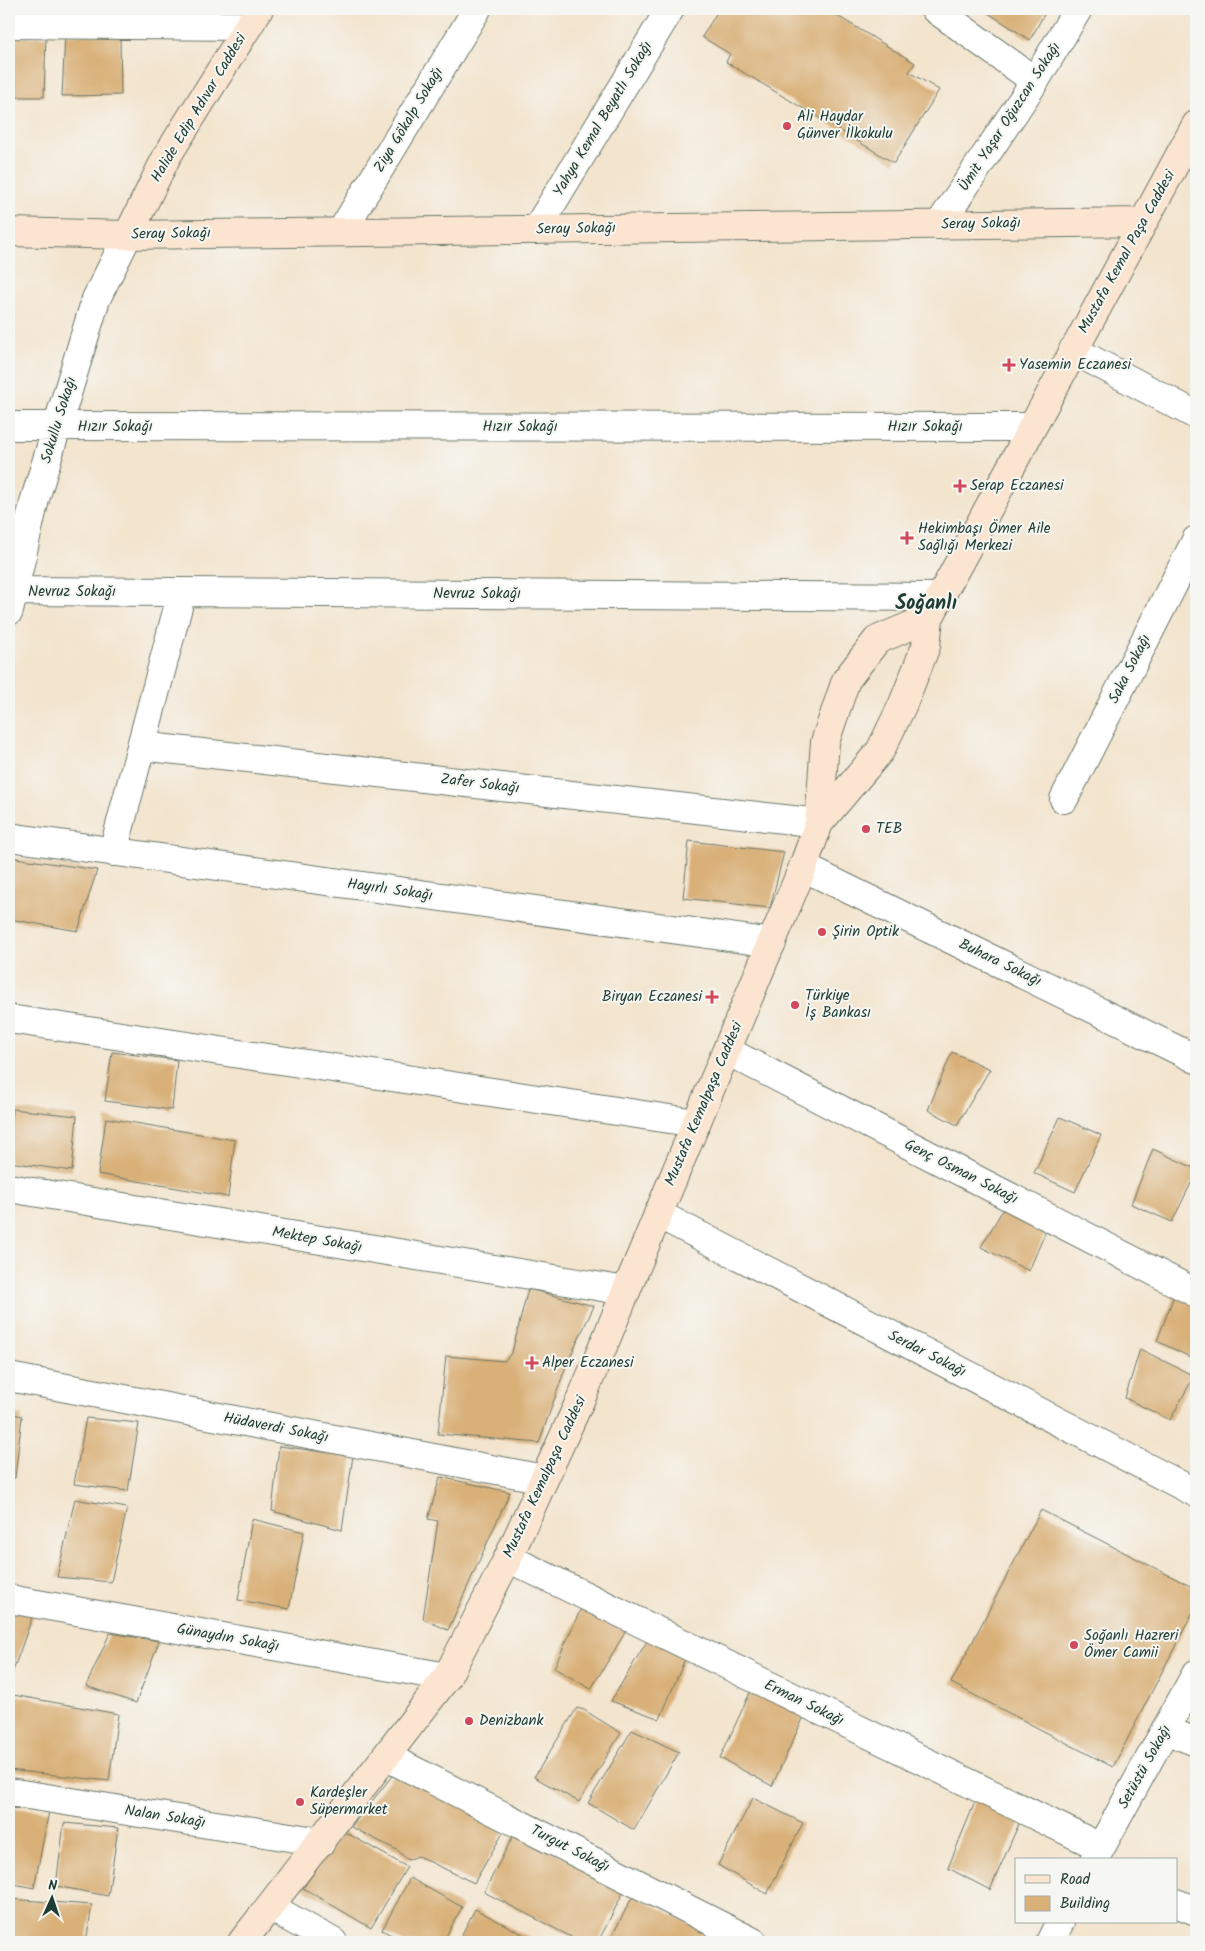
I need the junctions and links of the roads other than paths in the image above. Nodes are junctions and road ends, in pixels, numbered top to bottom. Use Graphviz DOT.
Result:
graph roads {
  1 [pos="477,9"];
  2 [pos="670,9"];
  3 [pos="935,9"];
  4 [pos="1078,9"];
  5 [pos="254,17"];
  6 [pos="9,24"];
  7 [pos="1035,81"];
  8 [pos="1196,125"];
  9 [pos="1143,222"];
  10 [pos="939,225"];
  11 [pos="536,230"];
  12 [pos="9,232"];
  13 [pos="341,232"];
  14 [pos="128,235"];
  15 [pos="1074,350"];
  16 [pos="1196,415"];
  17 [pos="9,426"];
  18 [pos="57,427"];
  19 [pos="1031,427"];
  20 [pos="1196,540"];
  21 [pos="182,592"];
  22 [pos="11,601"];
  23 [pos="934,608"];
  24 [pos="141,746"];
  25 [pos="1064,799"];
  26 [pos="819,823"];
  27 [pos="9,837"];
  28 [pos="112,852"];
  29 [pos="803,867"];
  30 [pos="772,943"];
  31 [pos="9,1019"];
  32 [pos="727,1051"];
  33 [pos="1196,1059"];
  34 [pos="696,1123"];
  35 [pos="9,1188"];
  36 [pos="658,1214"];
  37 [pos="626,1292"];
  38 [pos="1196,1293"];
  39 [pos="9,1377"];
  40 [pos="544,1478"];
  41 [pos="1196,1493"];
  42 [pos="508,1558"];
  43 [pos="9,1599"];
  44 [pos="1196,1674"];
  45 [pos="447,1677"];
  46 [pos="1166,1730"];
  47 [pos="1196,1742"];
  48 [pos="388,1757"];
  49 [pos="9,1792"];
  50 [pos="321,1842"];
  51 [pos="1097,1854"];
  52 [pos="1178,1904"];
  53 [pos="270,1907"];
  54 [pos="1196,1911"];
  55 [pos="1059,1924"];
  56 [pos="242,1942"];
  57 [pos="333,1942"];
  58 [pos="753,1942"];
  59 [pos="1050,1942"];
  1 -- 13 [label="street, Ziya Gökalp Sokağı"];
  2 -- 11 [label="street, Yahya Kemal Beyatlı Sokağı"];
  3 -- 7 [label="street"];
  4 -- 7 [label="street, Ümit Yaşar Oğuzcan Sokağı"];
  5 -- 6 [label="street"];
  5 -- 14 [label="street, Halide Edip Adıvar Caddesi"];
  7 -- 10 [label="street, Ümit Yaşar Oğuzcan Sokağı"];
  8 -- 9 [label="street, Mustafa Kemal Paşa Caddesi"];
  9 -- 10 [label="street, Seray Sokağı"];
  9 -- 15 [label="street, Mustafa Kemal Paşa Caddesi"];
  10 -- 11 [label="street, Seray Sokağı"];
  11 -- 13 [label="street, Seray Sokağı"];
  12 -- 14 [label="street, Seray Sokağı"];
  13 -- 14 [label="street, Seray Sokağı"];
  14 -- 18 [label="street, Sokullu Sokağı"];
  15 -- 16 [label="street"];
  15 -- 19 [label="street, Mustafa Kemal Paşa Caddesi"];
  17 -- 18 [label="street, Hızır Sokağı"];
  18 -- 19 [label="street, Hızır Sokağı"];
  18 -- 22 [label="street, Sokullu Sokağı"];
  19 -- 23 [label="street, Mustafa Kemal Paşa Caddesi"];
  20 -- 25 [label="street, Saka Sokağı"];
  21 -- 22 [label="street, Nevruz Sokağı"];
  21 -- 23 [label="street, Nevruz Sokağı"];
  21 -- 24 [label="street"];
  23 -- 26 [label="street, Mustafa Kemal Paşa Caddesi"];
  23 -- 26 [label="street"];
  24 -- 26 [label="street, Zafer Sokağı"];
  24 -- 28 [label="street"];
  26 -- 29 [label="street, Mustafa Kemalpaşa Caddesi"];
  27 -- 28 [label="street, Hayırlı Sokağı"];
  28 -- 30 [label="street, Hayırlı Sokağı"];
  29 -- 30 [label="street, Mustafa Kemalpaşa Caddesi"];
  29 -- 33 [label="street, Buhara Sokağı"];
  30 -- 32 [label="street, Mustafa Kemalpaşa Caddesi"];
  31 -- 34 [label="street"];
  32 -- 34 [label="street, Mustafa Kemalpaşa Caddesi"];
  32 -- 38 [label="street, Genç Osman Sokağı"];
  34 -- 36 [label="street, Mustafa Kemalpaşa Caddesi"];
  35 -- 37 [label="street, Mektep Sokağı"];
  36 -- 37 [label="street, Mustafa Kemalpaşa Caddesi"];
  36 -- 41 [label="street, Serdar Sokağı"];
  37 -- 40 [label="street, Mustafa Kemalpaşa Caddesi"];
  39 -- 40 [label="street, Hüdaverdi Sokağı"];
  40 -- 42 [label="street, Mustafa Kemalpaşa Caddesi"];
  42 -- 45 [label="street, Mustafa Kemalpaşa Caddesi"];
  42 -- 51 [label="street, Erman Sokağı"];
  43 -- 45 [label="street, Günaydın Sokağı"];
  44 -- 46 [label="street, Setüstü Sokağı"];
  45 -- 48 [label="street, Mustafa Kemalpaşa Caddesi"];
  46 -- 47 [label="street"];
  46 -- 51 [label="street, Setüstü Sokağı"];
  48 -- 50 [label="street, Mustafa Kemalpaşa Caddesi"];
  48 -- 58 [label="street, Turgut Sokağı"];
  49 -- 50 [label="street, Nalan Sokağı"];
  50 -- 53 [label="street, Mustafa Kemalpaşa Caddesi"];
  52 -- 54 [label="street"];
  53 -- 56 [label="street, Mustafa Kemalpaşa Caddesi"];
  53 -- 57 [label="street"];
  55 -- 59 [label="street"];
}
